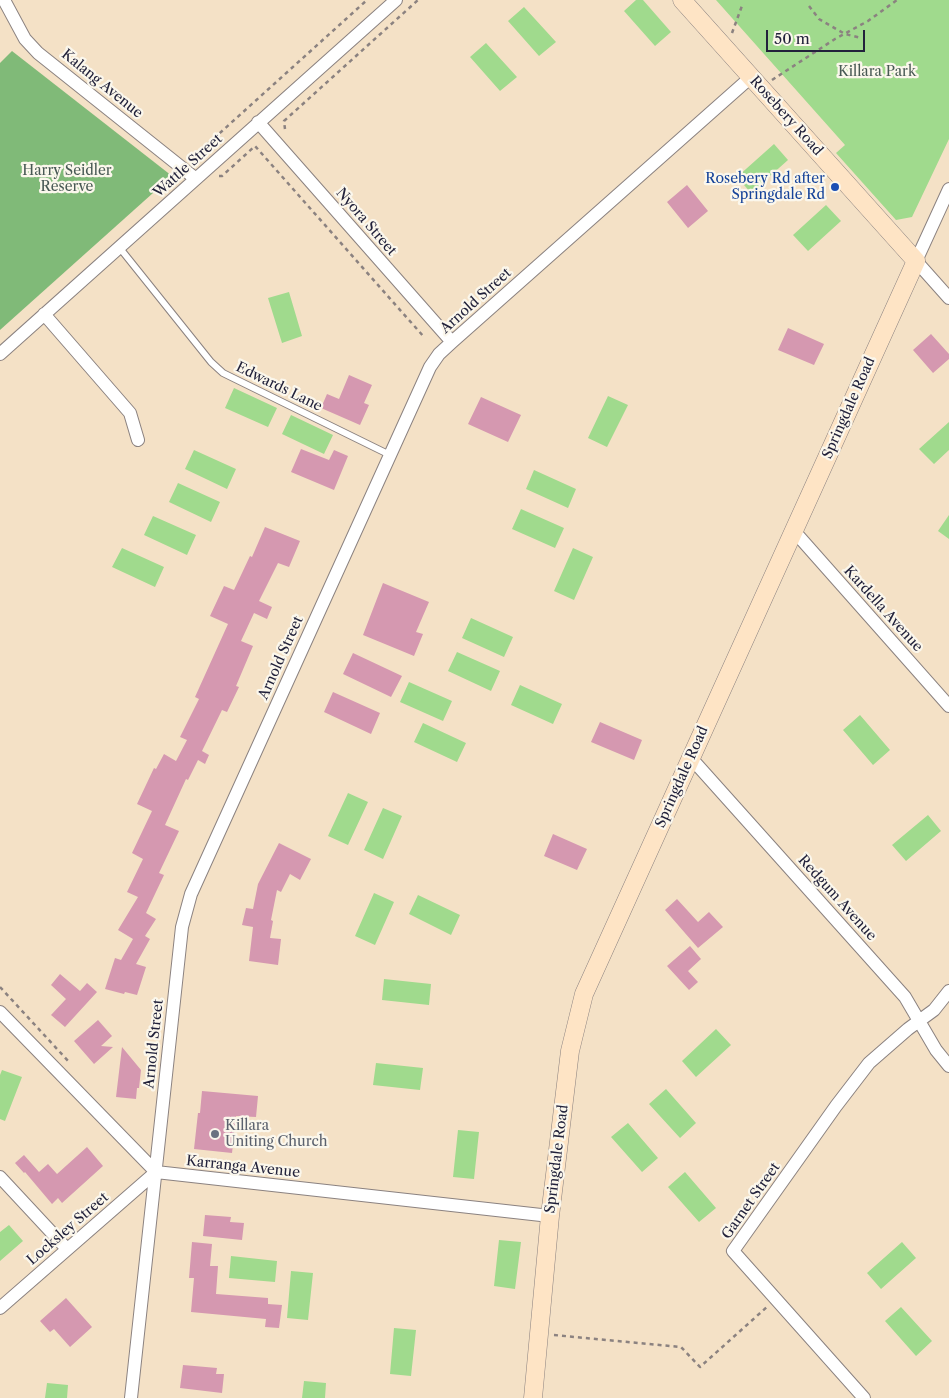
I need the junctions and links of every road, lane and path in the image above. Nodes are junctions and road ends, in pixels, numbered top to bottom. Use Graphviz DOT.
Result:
graph roads {
  1 [pos="4,0"];
  2 [pos="367,0"];
  3 [pos="396,0"];
  4 [pos="418,0"];
  5 [pos="682,0"];
  6 [pos="897,0"];
  7 [pos="743,3"];
  8 [pos="809,6"];
  9 [pos="845,34"];
  10 [pos="861,38"];
  11 [pos="726,48"];
  12 [pos="756,82"];
  13 [pos="258,122"];
  14 [pos="285,129"];
  15 [pos="255,146"];
  16 [pos="189,161"];
  17 [pos="196,179"];
  18 [pos="949,189"];
  19 [pos="119,247"];
  20 [pos="916,261"];
  21 [pos="949,298"];
  22 [pos="44,314"];
  23 [pos="424,337"];
  24 [pos="452,342"];
  25 [pos="0,354"];
  26 [pos="138,440"];
  27 [pos="390,456"];
  28 [pos="794,531"];
  29 [pos="949,706"];
  30 [pos="691,758"];
  31 [pos="0,987"];
  32 [pos="949,991"];
  33 [pos="0,1012"];
  34 [pos="920,1020"];
  35 [pos="71,1064"];
  36 [pos="949,1066"];
  37 [pos="156,1172"];
  38 [pos="0,1177"];
  39 [pos="550,1216"];
  40 [pos="67,1249"];
  41 [pos="775,1300"];
  42 [pos="0,1308"];
  43 [pos="540,1333"];
  44 [pos="131,1398"];
  45 [pos="533,1398"];
  46 [pos="864,1398"];
  1 -- 17 [label="street, Kalang Avenue"];
  2 -- 16 [label="path"];
  3 -- 13 [label="street, Wattle Street"];
  4 -- 14 [label="path"];
  5 -- 11 [label="main road, Rosebery Road"];
  6 -- 9 [label="path"];
  7 -- 11 [label="path"];
  8 -- 9 [label="path"];
  9 -- 10 [label="path"];
  9 -- 12 [label="path"];
  11 -- 12 [label="main road, Rosebery Road"];
  12 -- 20 [label="main road, Rosebery Road"];
  12 -- 24 [label="street, Arnold Street"];
  13 -- 17 [label="street, Wattle Street"];
  13 -- 24 [label="street, Nyora Street"];
  15 -- 23 [label="path"];
  17 -- 19 [label="street, Wattle Street"];
  18 -- 20 [label="street, Springdale Road"];
  19 -- 22 [label="street, Wattle Street"];
  19 -- 27 [label="lane, Edwards Lane"];
  20 -- 21 [label="street, Rosebery Road"];
  20 -- 28 [label="main road, Springdale Road"];
  22 -- 25 [label="street, Wattle Street"];
  22 -- 26 [label="street"];
  24 -- 27 [label="street, Arnold Street"];
  27 -- 37 [label="street, Arnold Street"];
  28 -- 29 [label="street, Kardella Avenue"];
  28 -- 30 [label="main road, Springdale Road"];
  30 -- 34 [label="street, Redgum Avenue"];
  30 -- 39 [label="main road, Springdale Road"];
  31 -- 35 [label="path"];
  32 -- 34 [label="street"];
  33 -- 37 [label="street"];
  34 -- 36 [label="street, Redgum Avenue"];
  34 -- 41 [label="street, Garnet Street"];
  37 -- 39 [label="street, Karranga Avenue"];
  37 -- 40 [label="street, Locksley Street"];
  37 -- 44 [label="street, Arnold Street"];
  38 -- 40 [label="street"];
  39 -- 43 [label="main road, Springdale Road"];
  40 -- 42 [label="street, Locksley Street"];
  41 -- 43 [label="path"];
  41 -- 46 [label="street, Garnet Street"];
  43 -- 45 [label="main road, Springdale Road"];
}
